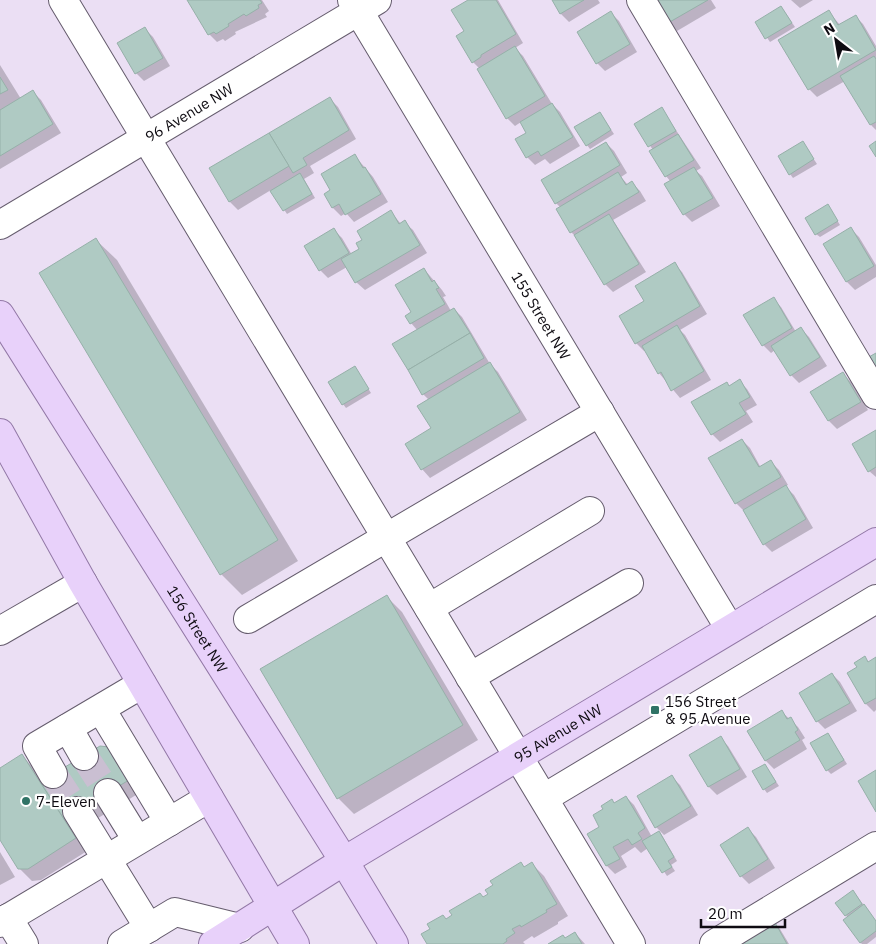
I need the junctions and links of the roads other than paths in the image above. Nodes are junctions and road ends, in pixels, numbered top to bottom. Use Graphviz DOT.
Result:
graph roads {
  1 [pos="63,0"];
  2 [pos="641,0"];
  3 [pos="363,4"];
  4 [pos="145,138"];
  5 [pos="0,225"];
  6 [pos="0,315"];
  7 [pos="876,395"];
  8 [pos="600,412"];
  9 [pos="0,433"];
  10 [pos="590,511"];
  11 [pos="386,539"];
  12 [pos="876,542"];
  13 [pos="83,583"];
  14 [pos="629,584"];
  15 [pos="876,599"];
  16 [pos="429,608"];
  17 [pos="248,619"];
  18 [pos="730,629"];
  19 [pos="0,631"];
  20 [pos="470,677"];
  21 [pos="142,684"];
  22 [pos="101,709"];
  23 [pos="68,728"];
  24 [pos="84,756"];
  25 [pos="518,756"];
  26 [pos="54,774"];
  27 [pos="108,793"];
  28 [pos="209,798"];
  29 [pos="544,798"];
  30 [pos="77,811"];
  31 [pos="169,822"];
  32 [pos="136,840"];
  33 [pos="876,846"];
  34 [pos="106,858"];
  35 [pos="344,861"];
  36 [pos="273,907"];
  37 [pos="4,920"];
  38 [pos="149,928"];
  39 [pos="240,928"];
  40 [pos="24,944"];
  41 [pos="122,944"];
  42 [pos="213,944"];
  43 [pos="295,944"];
  44 [pos="394,944"];
  45 [pos="631,944"];
  46 [pos="714,944"];
  1 -- 4 [label="street"];
  2 -- 7 [label="street"];
  3 -- 4 [label="street, 96 Avenue NW"];
  3 -- 8 [label="street, 155 Street NW"];
  4 -- 5 [label="street, 96 Avenue NW"];
  4 -- 11 [label="street"];
  6 -- 35 [label="main road, 156 Street NW"];
  8 -- 11 [label="street"];
  8 -- 18 [label="street, 155 Street NW"];
  9 -- 13 [label="main road"];
  10 -- 16 [label="street"];
  11 -- 16 [label="street"];
  11 -- 17 [label="street"];
  12 -- 18 [label="main road, 95 Avenue NW"];
  13 -- 19 [label="street"];
  13 -- 21 [label="main road"];
  14 -- 20 [label="street"];
  15 -- 29 [label="street"];
  16 -- 20 [label="street"];
  18 -- 25 [label="main road, 95 Avenue NW"];
  20 -- 25 [label="street"];
  21 -- 22 [label="street"];
  21 -- 28 [label="main road"];
  22 -- 23 [label="street"];
  22 -- 31 [label="street"];
  23 -- 24 [label="street"];
  23 -- 26 [label="street"];
  25 -- 29 [label="street"];
  25 -- 35 [label="main road, 95 Avenue NW"];
  27 -- 32 [label="street"];
  28 -- 31 [label="street"];
  28 -- 36 [label="main road"];
  29 -- 45 [label="street"];
  30 -- 34 [label="street"];
  31 -- 32 [label="street"];
  32 -- 34 [label="street"];
  33 -- 46 [label="street"];
  34 -- 37 [label="street"];
  34 -- 38 [label="street"];
  35 -- 36 [label="main road, 95 Avenue NW"];
  35 -- 44 [label="main road, 156 Street NW"];
  36 -- 39 [label="main road, 95 Avenue NW"];
  36 -- 43 [label="main road"];
  37 -- 40 [label="street"];
  38 -- 39 [label="street"];
  38 -- 41 [label="street"];
  39 -- 42 [label="main road, 95 Avenue NW"];
}
